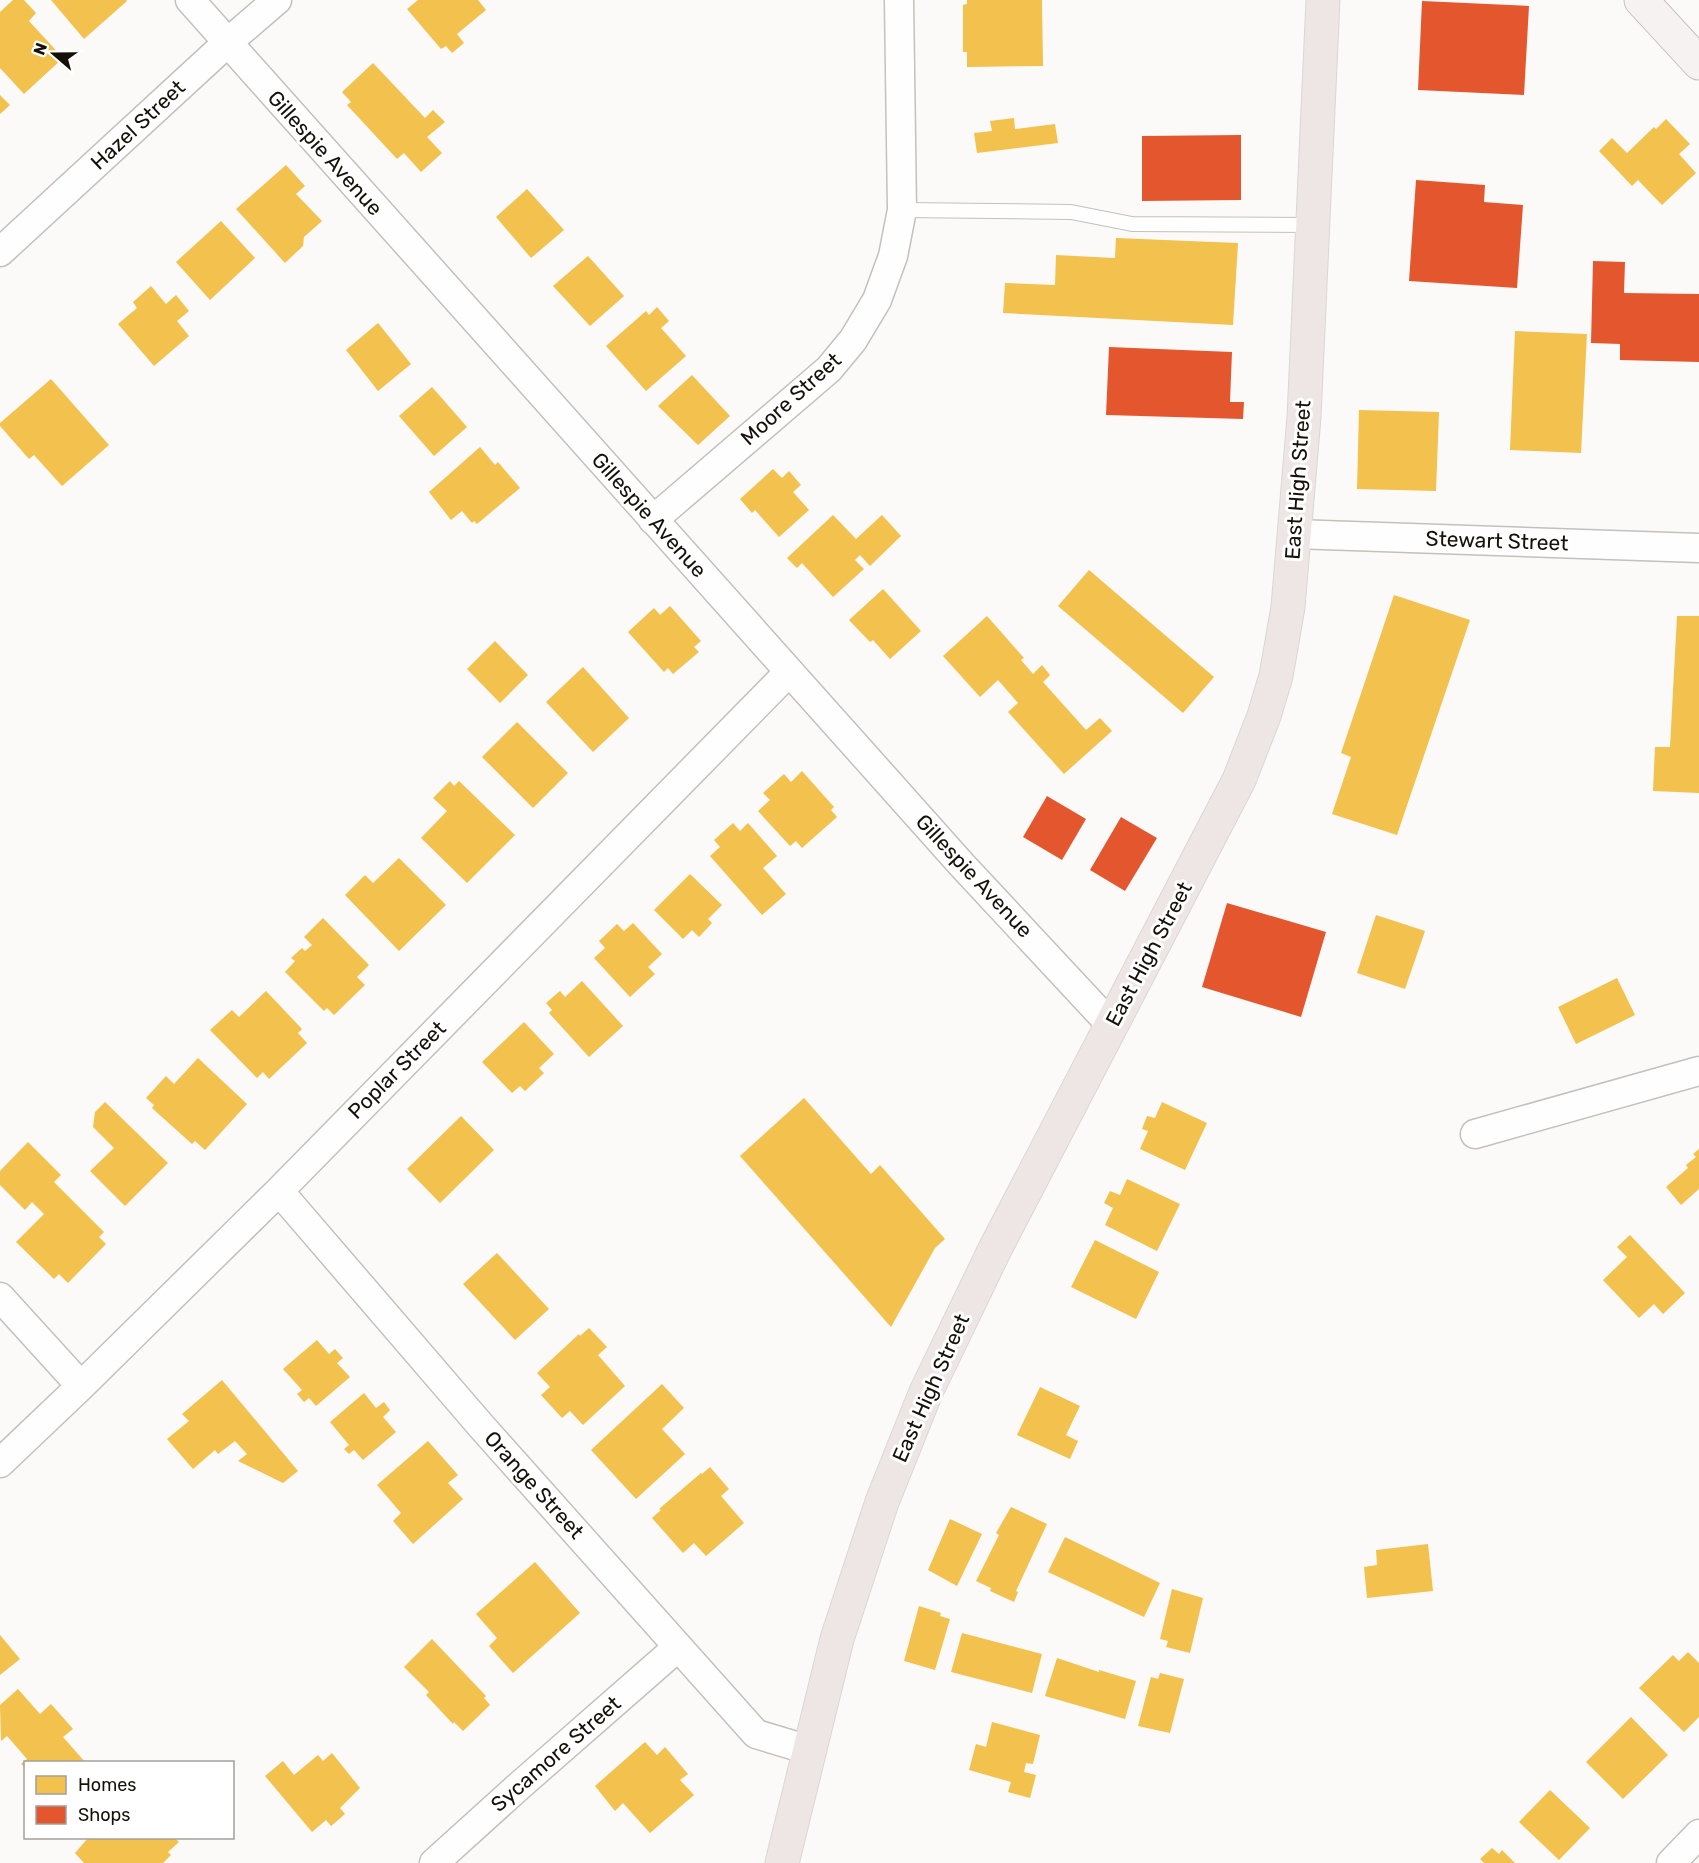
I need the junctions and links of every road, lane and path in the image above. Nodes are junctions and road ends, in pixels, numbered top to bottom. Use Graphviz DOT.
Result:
graph roads {
  1 [pos="190,0"];
  2 [pos="278,0"];
  3 [pos="899,0"];
  4 [pos="1323,0"];
  5 [pos="1641,0"];
  6 [pos="227,43"];
  7 [pos="1699,63"];
  8 [pos="902,210"];
  9 [pos="1313,225"];
  10 [pos="1,248"];
  11 [pos="653,520"];
  12 [pos="1294,534"];
  13 [pos="1699,548"];
  14 [pos="789,672"];
  15 [pos="1112,1026"];
  16 [pos="1699,1071"];
  17 [pos="1476,1134"];
  18 [pos="279,1191"];
  19 [pos="0,1297"];
  20 [pos="81,1386"];
  21 [pos="0,1463"];
  22 [pos="678,1647"];
  23 [pos="809,1750"];
  24 [pos="1699,1834"];
  25 [pos="434,1863"];
  26 [pos="782,1863"];
  27 [pos="1671,1863"];
  1 -- 6 [label="street, Gillespie Avenue"];
  2 -- 6 [label="street, Hazel Street"];
  3 -- 8 [label="street, Moore Street"];
  4 -- 9 [label="main road, East High Street"];
  5 -- 7 [label="main road"];
  6 -- 10 [label="street, Hazel Street"];
  6 -- 11 [label="street, Gillespie Avenue"];
  8 -- 9 [label="lane"];
  8 -- 11 [label="street, Moore Street"];
  9 -- 12 [label="main road, East High Street"];
  11 -- 14 [label="street, Gillespie Avenue"];
  12 -- 13 [label="street, Stewart Street"];
  12 -- 15 [label="main road, East High Street"];
  14 -- 15 [label="street, Gillespie Avenue"];
  14 -- 18 [label="street, Poplar Street"];
  15 -- 23 [label="main road, East High Street"];
  16 -- 17 [label="street"];
  18 -- 20 [label="street, Poplar Street"];
  18 -- 22 [label="street, Orange Street"];
  19 -- 20 [label="street"];
  20 -- 21 [label="street, Poplar Street"];
  22 -- 23 [label="street, Orange Street"];
  22 -- 25 [label="street, Sycamore Street"];
  23 -- 26 [label="main road, East High Street"];
  24 -- 27 [label="street"];
}
